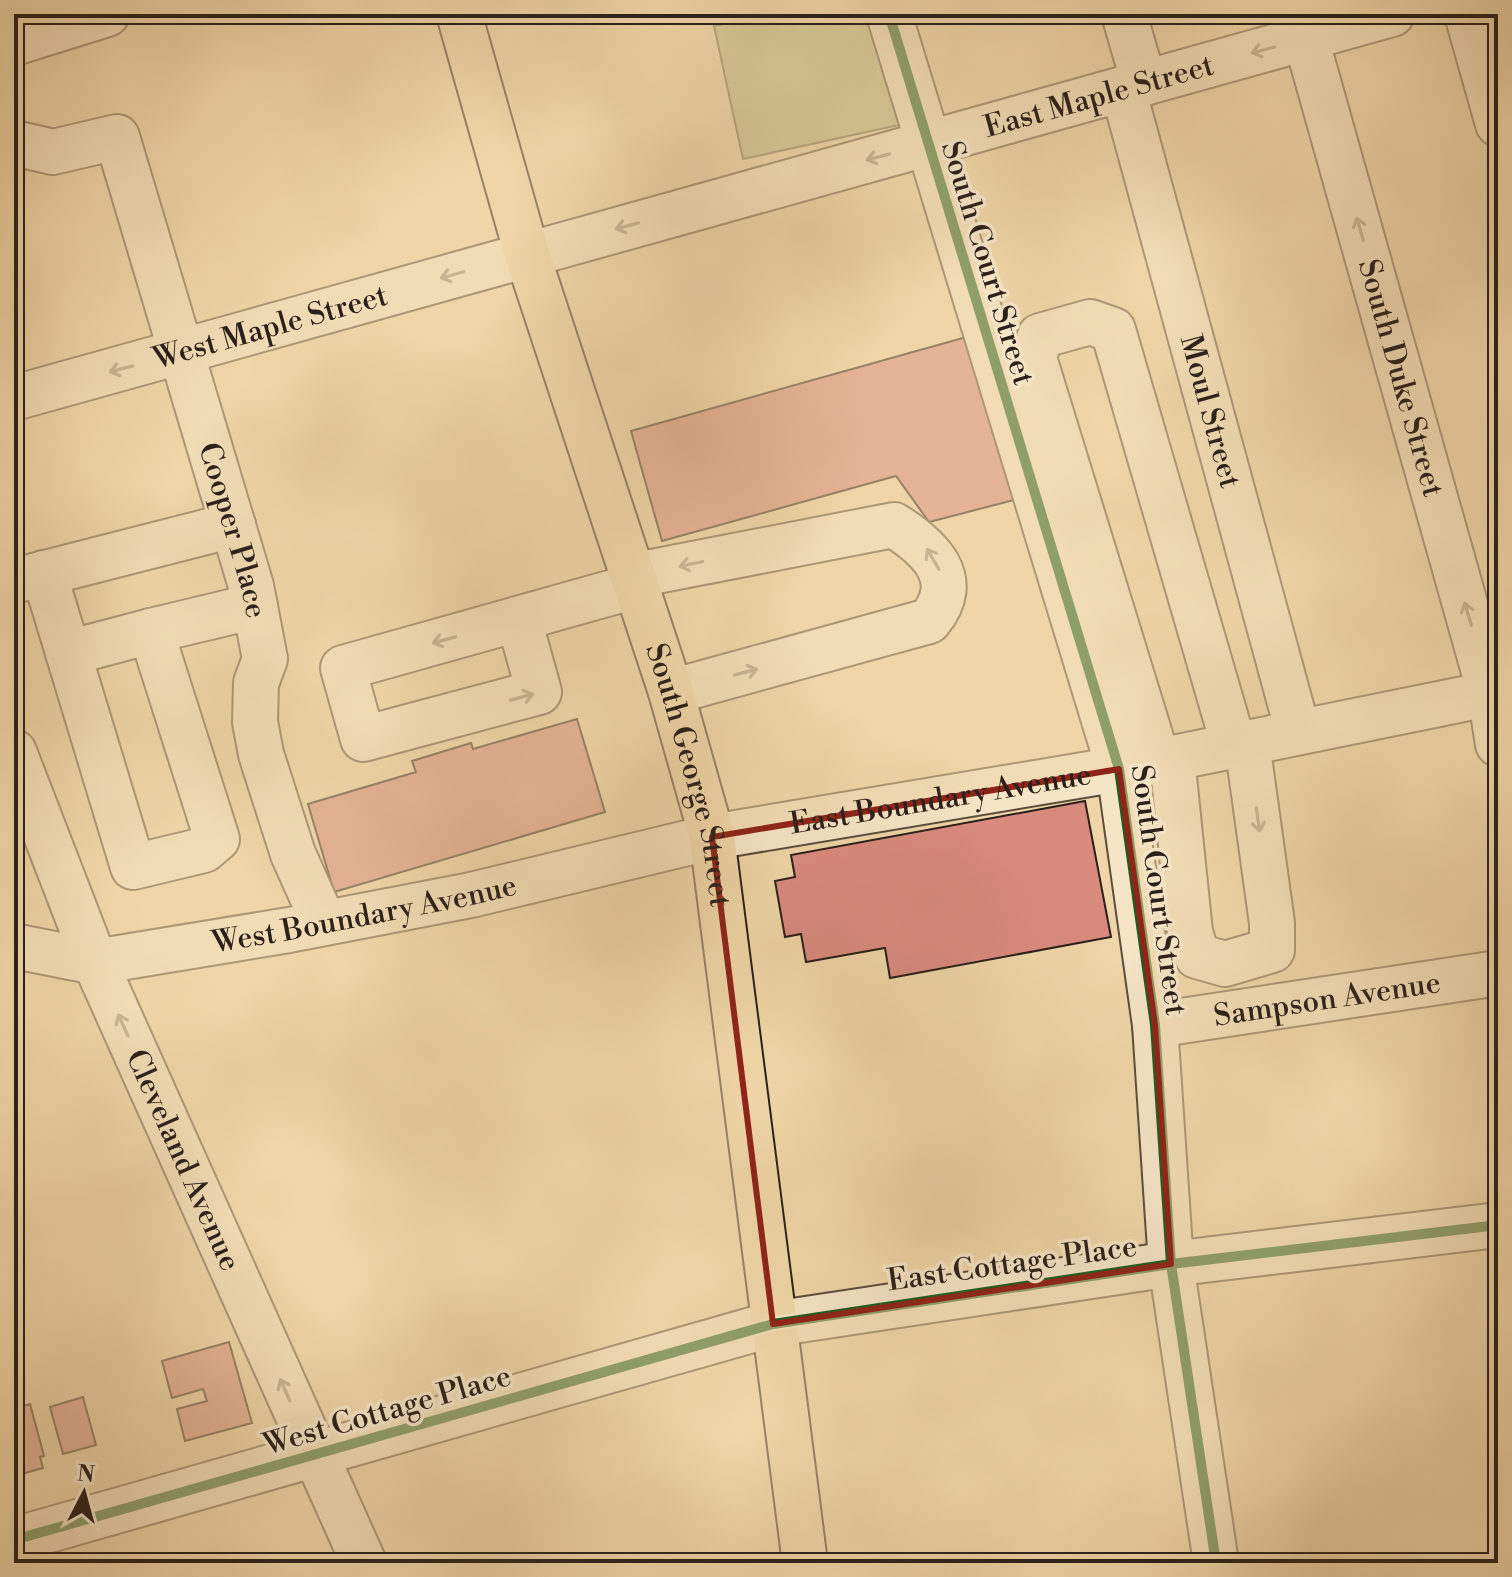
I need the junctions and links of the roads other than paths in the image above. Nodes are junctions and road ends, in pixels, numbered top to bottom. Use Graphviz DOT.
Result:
graph roads {
  1 [pos="107,14"];
  2 [pos="459,14"];
  3 [pos="889,14"];
  4 [pos="1124,14"];
  5 [pos="1392,14"];
  6 [pos="1467,14"];
  7 [pos="1303,26"];
  8 [pos="14,43"];
  9 [pos="1134,86"];
  10 [pos="1498,124"];
  11 [pos="14,143"];
  12 [pos="926,143"];
  13 [pos="527,254"];
  14 [pos="184,352"];
  15 [pos="14,398"];
  16 [pos="233,525"];
  17 [pos="29,577"];
  18 [pos="633,581"];
  19 [pos="255,606"];
  20 [pos="519,620"];
  21 [pos="151,631"];
  22 [pos="68,653"];
  23 [pos="671,692"];
  24 [pos="1494,693"];
  25 [pos="1298,732"];
  26 [pos="1240,744"];
  27 [pos="1498,744"];
  28 [pos="14,752"];
  29 [pos="1150,763"];
  30 [pos="712,837"];
  31 [pos="324,923"];
  32 [pos="14,946"];
  33 [pos="95,962"];
  34 [pos="1498,973"];
  35 [pos="1155,1025"];
  36 [pos="1498,1225"];
  37 [pos="1171,1264"];
  38 [pos="773,1324"];
  39 [pos="315,1457"];
  40 [pos="14,1540"];
  41 [pos="364,1563"];
  42 [pos="805,1563"];
  43 [pos="1216,1563"];
  1 -- 8 [label="street"];
  2 -- 13 [label="main road, South George Street"];
  3 -- 12 [label="street, South Court Street"];
  4 -- 9 [label="street, Moul Street"];
  5 -- 7 [label="street, East Maple Street"];
  6 -- 10 [label="street"];
  7 -- 9 [label="street, East Maple Street, one-way"];
  24 -- 7 [label="street, South Duke Street, one-way"];
  9 -- 12 [label="street, East Maple Street"];
  9 -- 25 [label="street, Moul Street"];
  11 -- 14 [label="street, Cooper Place"];
  12 -- 13 [label="street, East Maple Street, one-way"];
  12 -- 29 [label="street, South Court Street"];
  13 -- 14 [label="street, West Maple Street, one-way"];
  13 -- 18 [label="main road, South George Street"];
  14 -- 15 [label="street, West Maple Street, one-way"];
  14 -- 16 [label="street, Cooper Place"];
  16 -- 17 [label="street"];
  16 -- 19 [label="street, Cooper Place"];
  17 -- 22 [label="street"];
  18 -- 20 [label="street"];
  18 -- 23 [label="main road, South George Street"];
  23 -- 18 [label="street, one-way"];
  19 -- 21 [label="street"];
  19 -- 31 [label="street, Cooper Place"];
  21 -- 22 [label="street"];
  21 -- 22 [label="street"];
  23 -- 30 [label="main road, South George Street"];
  24 -- 25 [label="street, East Boundary Avenue"];
  24 -- 27 [label="street, South Duke Street"];
  25 -- 26 [label="street, East Boundary Avenue"];
  26 -- 29 [label="street, East Boundary Avenue"];
  26 -- 29 [label="street, one-way"];
  26 -- 29 [label="street"];
  28 -- 33 [label="street, Cleveland Avenue"];
  29 -- 30 [label="street, East Boundary Avenue"];
  29 -- 35 [label="street, South Court Street"];
  30 -- 31 [label="street, West Boundary Avenue"];
  30 -- 38 [label="main road, South George Street"];
  31 -- 33 [label="street, West Boundary Avenue"];
  32 -- 33 [label="street, West Boundary Avenue"];
  39 -- 33 [label="street, Cleveland Avenue, one-way"];
  34 -- 35 [label="street, Sampson Avenue"];
  35 -- 37 [label="street, South Court Street"];
  36 -- 37 [label="street, East Cottage Place"];
  37 -- 38 [label="street, East Cottage Place"];
  37 -- 43 [label="street, South Court Street"];
  38 -- 39 [label="street, West Cottage Place"];
  38 -- 42 [label="main road, South George Street"];
  39 -- 40 [label="street, West Cottage Place"];
  39 -- 41 [label="street, Cleveland Avenue"];
}
